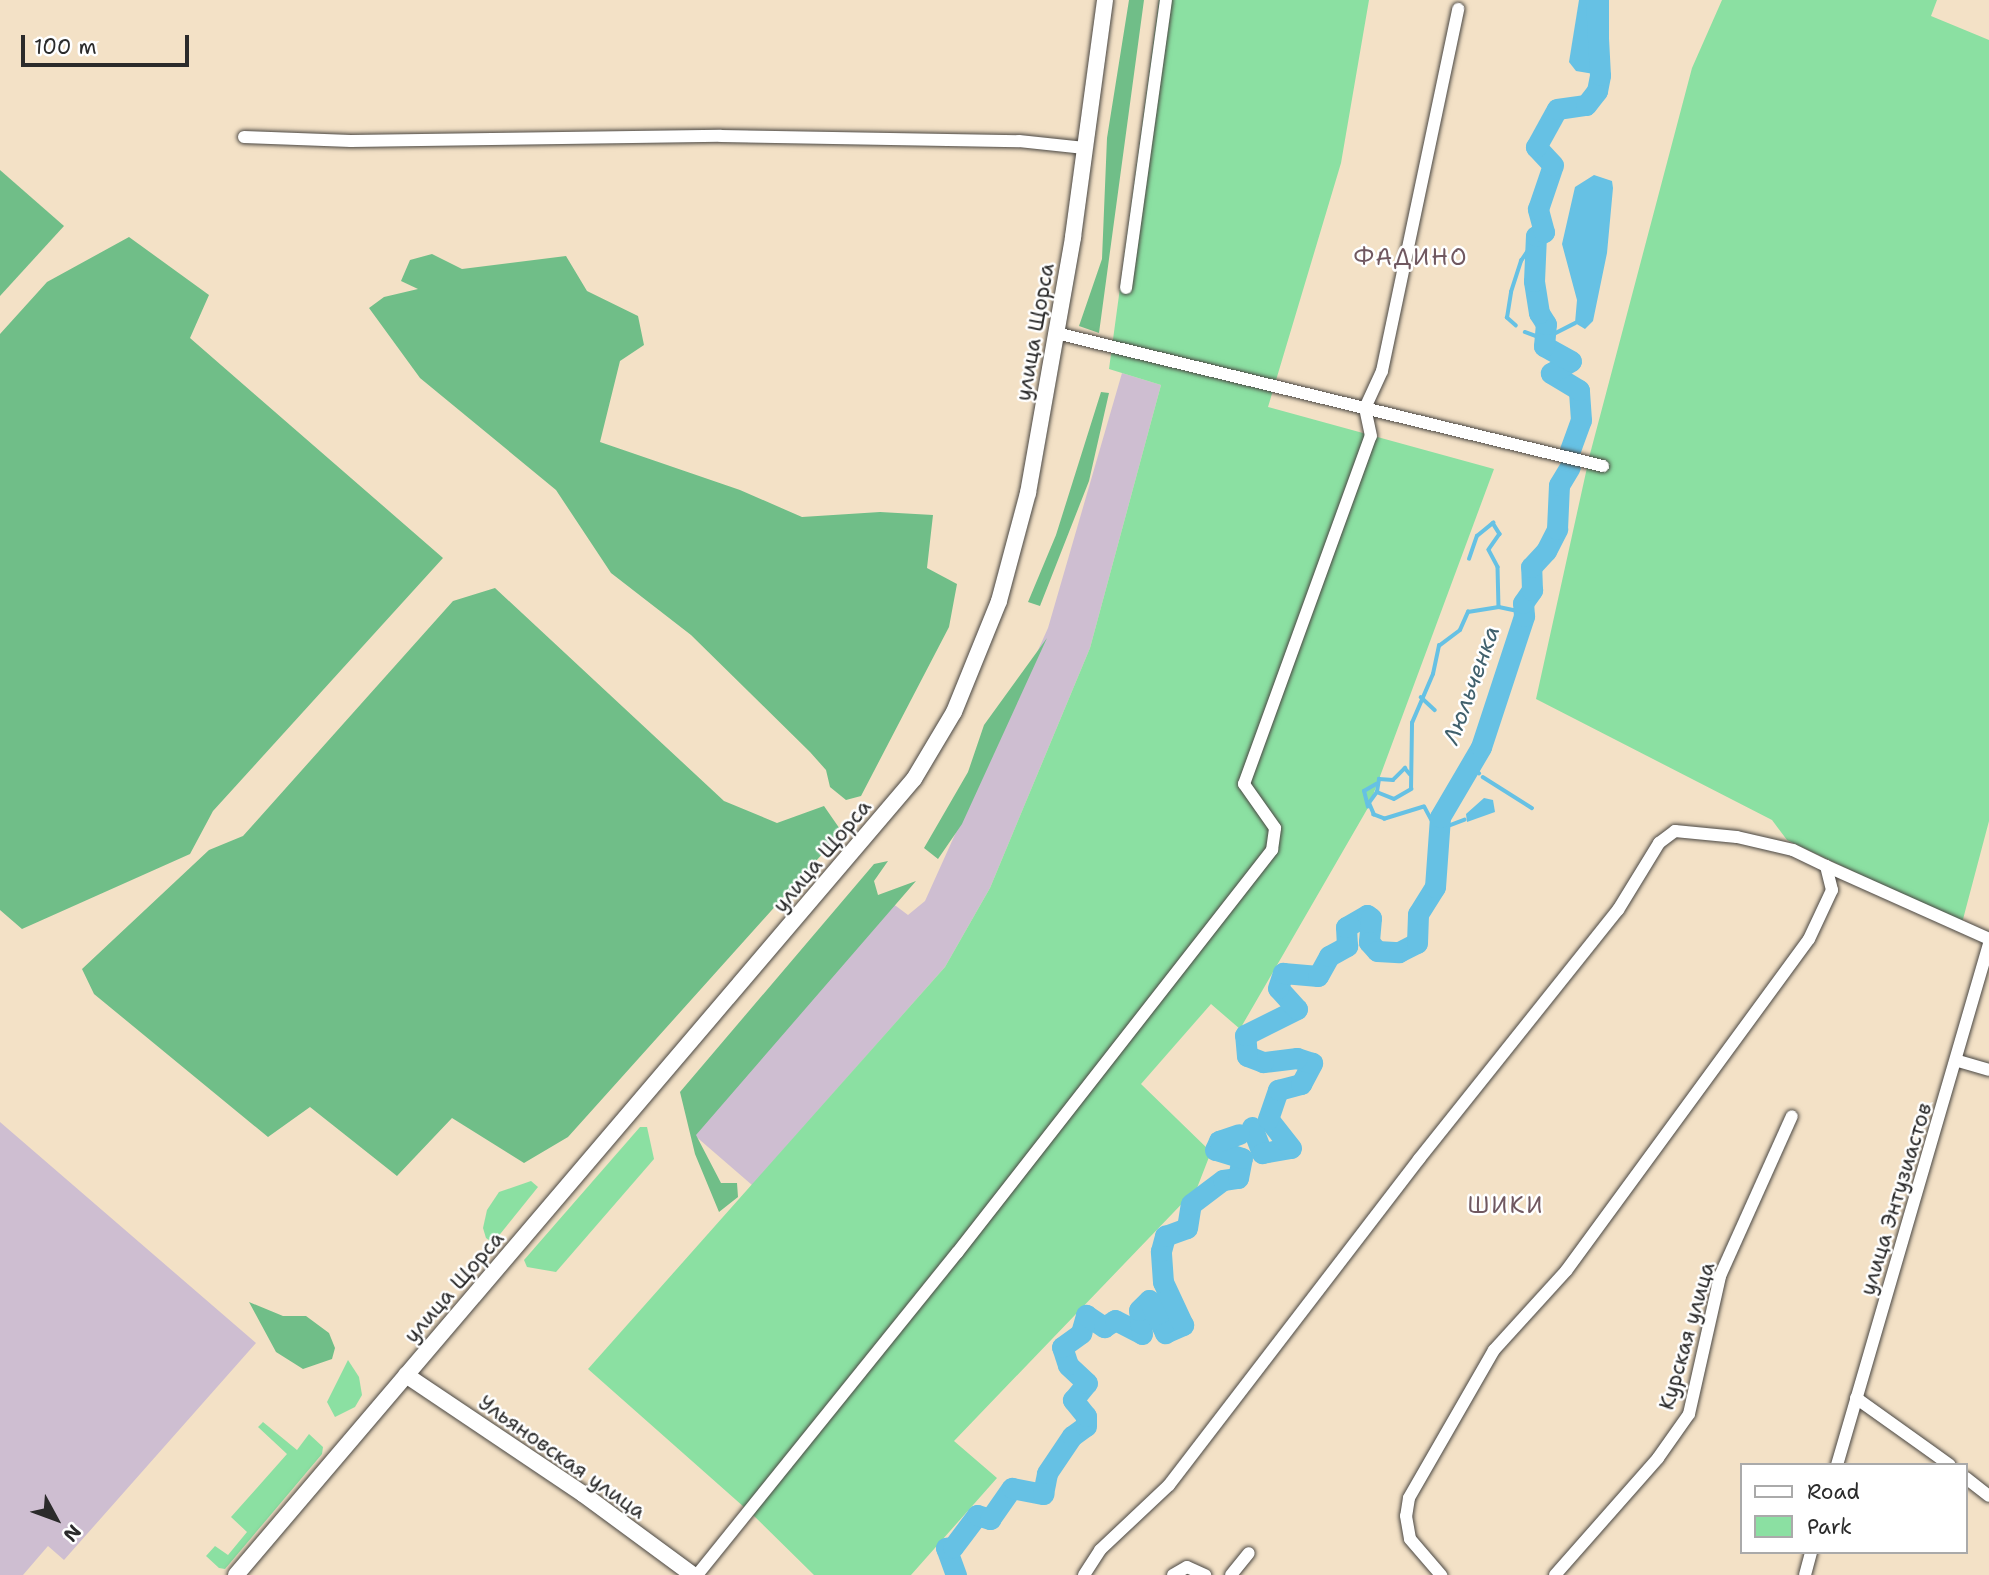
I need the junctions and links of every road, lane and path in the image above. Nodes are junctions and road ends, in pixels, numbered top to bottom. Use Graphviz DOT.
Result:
graph roads {
  1 [pos="1105,0"];
  2 [pos="1166,0"];
  3 [pos="1458,9"];
  4 [pos="244,137"];
  5 [pos="1085,148"];
  6 [pos="1126,288"];
  7 [pos="1056,332"];
  8 [pos="1365,408"];
  9 [pos="1603,466"];
  10 [pos="1826,866"];
  11 [pos="1989,939"];
  12 [pos="1989,944"];
  13 [pos="1958,1061"];
  14 [pos="1989,1070"];
  15 [pos="1792,1116"];
  16 [pos="406,1375"];
  17 [pos="1856,1398"];
  18 [pos="1837,1463"];
  19 [pos="1947,1463"];
  20 [pos="1968,1480"];
  21 [pos="1989,1496"];
  22 [pos="1248,1553"];
  23 [pos="1810,1554"];
  24 [pos="236,1575"];
  25 [pos="695,1575"];
  26 [pos="1084,1575"];
  27 [pos="1173,1575"];
  28 [pos="1205,1575"];
  29 [pos="1231,1575"];
  30 [pos="1441,1575"];
  31 [pos="1555,1575"];
  32 [pos="1805,1575"];
  1 -- 5 [label="main road, улица Щорса"];
  2 -- 6 [label="street"];
  3 -- 8 [label="street"];
  4 -- 5 [label="street"];
  5 -- 7 [label="main road, улица Щорса"];
  7 -- 8 [label="street"];
  7 -- 16 [label="main road, улица Щорса"];
  8 -- 9 [label="street"];
  8 -- 25 [label="street"];
  10 -- 11 [label="street"];
  10 -- 26 [label="street"];
  10 -- 30 [label="street"];
  12 -- 13 [label="street, улица Энтузиастов"];
  13 -- 14 [label="street"];
  13 -- 17 [label="street, улица Энтузиастов"];
  15 -- 31 [label="street, Курская улица"];
  16 -- 24 [label="main road, улица Щорса"];
  16 -- 25 [label="main road, Ульяновская улица"];
  17 -- 18 [label="street, улица Энтузиастов"];
  17 -- 19 [label="street"];
  20 -- 21 [label="street"];
  22 -- 29 [label="street"];
  23 -- 32 [label="street"];
  27 -- 28 [label="street"];
}
